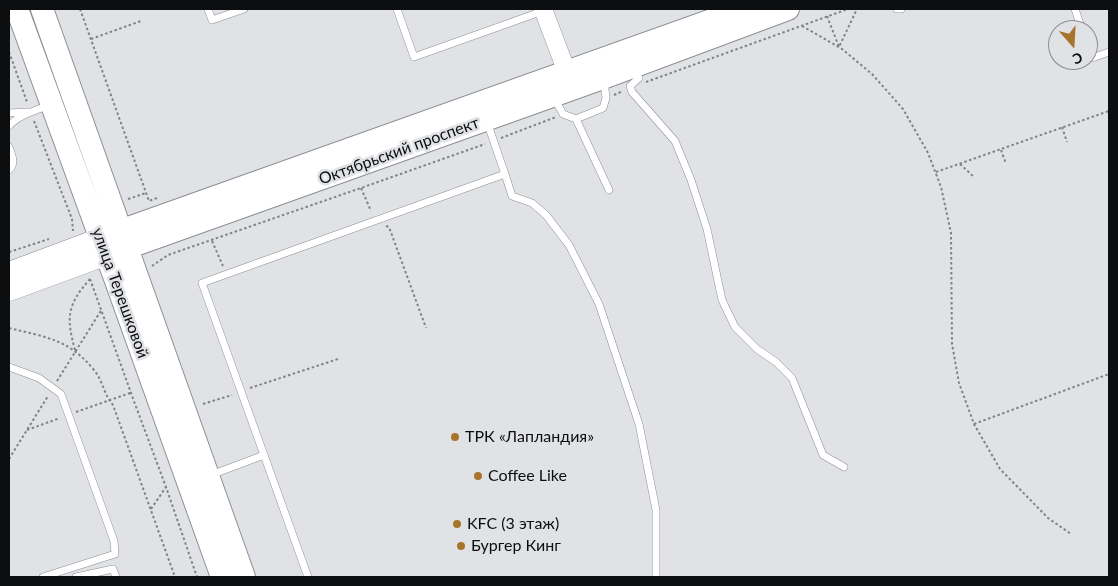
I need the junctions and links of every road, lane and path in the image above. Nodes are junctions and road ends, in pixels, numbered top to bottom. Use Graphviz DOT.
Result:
graph roads {
  1 [pos="16,9"];
  2 [pos="42,9"];
  3 [pos="80,9"];
  4 [pos="208,9"];
  5 [pos="244,9"];
  6 [pos="397,9"];
  7 [pos="743,9"];
  8 [pos="848,9"];
  9 [pos="857,9"];
  10 [pos="543,10"];
  11 [pos="827,16"];
  12 [pos="795,17"];
  13 [pos="141,21"];
  14 [pos="91,39"];
  15 [pos="839,47"];
  16 [pos="9,52"];
  17 [pos="627,79"];
  18 [pos="564,86"];
  19 [pos="52,105"];
  20 [pos="484,111"];
  21 [pos="1109,111"];
  22 [pos="31,112"];
  23 [pos="9,113"];
  24 [pos="576,119"];
  25 [pos="9,126"];
  26 [pos="1062,127"];
  27 [pos="1067,142"];
  28 [pos="9,147"];
  29 [pos="1000,149"];
  30 [pos="959,164"];
  31 [pos="1006,164"];
  32 [pos="9,170"];
  33 [pos="936,172"];
  34 [pos="505,174"];
  35 [pos="973,176"];
  36 [pos="361,188"];
  37 [pos="609,190"];
  38 [pos="146,193"];
  39 [pos="347,193"];
  40 [pos="126,200"];
  41 [pos="149,201"];
  42 [pos="375,220"];
  43 [pos="73,231"];
  44 [pos="55,237"];
  45 [pos="212,241"];
  46 [pos="114,243"];
  47 [pos="9,252"];
  48 [pos="146,270"];
  49 [pos="9,272"];
  50 [pos="226,274"];
  51 [pos="9,291"];
  52 [pos="9,328"];
  53 [pos="426,328"];
  54 [pos="75,351"];
  55 [pos="338,359"];
  56 [pos="9,367"];
  57 [pos="1109,374"];
  58 [pos="241,392"];
  59 [pos="130,393"];
  60 [pos="109,400"];
  61 [pos="204,404"];
  62 [pos="68,415"];
  63 [pos="974,424"];
  64 [pos="27,430"];
  65 [pos="264,455"];
  66 [pos="844,467"];
  67 [pos="207,477"];
  68 [pos="166,486"];
  69 [pos="150,510"];
  70 [pos="1071,534"];
  71 [pos="43,577"];
  72 [pos="76,577"];
  73 [pos="116,577"];
  74 [pos="175,577"];
  75 [pos="197,577"];
  76 [pos="222,577"];
  77 [pos="244,577"];
  78 [pos="308,577"];
  79 [pos="656,577"];
  1 -- 19 [label="main road, улица Терешковой"];
  2 -- 46 [label="main road, улица Терешковой"];
  3 -- 14 [label="path"];
  4 -- 5 [label="lane"];
  6 -- 10 [label="lane"];
  7 -- 18 [label="main road, Октябрьский проспект"];
  8 -- 11 [label="path"];
  9 -- 15 [label="path"];
  10 -- 18 [label="street"];
  11 -- 12 [label="path"];
  11 -- 15 [label="path"];
  12 -- 15 [label="path"];
  12 -- 17 [label="main road, Октябрьский проспект"];
  12 -- 17 [label="path"];
  13 -- 14 [label="path"];
  14 -- 38 [label="path"];
  15 -- 33 [label="path"];
  16 -- 22 [label="path"];
  17 -- 18 [label="main road, Октябрьский проспект"];
  17 -- 24 [label="lane"];
  17 -- 66 [label="lane"];
  18 -- 20 [label="main road, Октябрьский проспект"];
  18 -- 24 [label="lane"];
  19 -- 22 [label="lane"];
  19 -- 46 [label="main road, улица Терешковой"];
  20 -- 34 [label="lane"];
  20 -- 46 [label="main road, Октябрьский проспект"];
  21 -- 26 [label="path"];
  22 -- 23 [label="lane"];
  22 -- 25 [label="lane"];
  22 -- 43 [label="path"];
  24 -- 37 [label="lane"];
  26 -- 27 [label="path"];
  26 -- 29 [label="path"];
  28 -- 32 [label="lane"];
  29 -- 30 [label="path"];
  29 -- 31 [label="path"];
  30 -- 33 [label="path"];
  30 -- 35 [label="path"];
  33 -- 63 [label="path"];
  34 -- 42 [label="lane"];
  34 -- 79 [label="lane"];
  36 -- 42 [label="path"];
  38 -- 40 [label="path"];
  38 -- 41 [label="path"];
  39 -- 45 [label="path"];
  42 -- 50 [label="lane"];
  42 -- 53 [label="path"];
  44 -- 47 [label="path"];
  45 -- 48 [label="path"];
  45 -- 50 [label="path"];
  46 -- 49 [label="main road, Октябрьский проспект"];
  46 -- 51 [label="main road, Октябрьский проспект"];
  46 -- 67 [label="main road, улица Терешковой"];
  46 -- 76 [label="main road, улица Терешковой"];
  50 -- 58 [label="lane"];
  52 -- 54 [label="path"];
  54 -- 59 [label="path"];
  54 -- 60 [label="path"];
  55 -- 58 [label="path"];
  56 -- 62 [label="lane"];
  57 -- 63 [label="path"];
  58 -- 61 [label="path"];
  58 -- 65 [label="lane"];
  59 -- 60 [label="path"];
  59 -- 68 [label="path"];
  60 -- 62 [label="path"];
  60 -- 69 [label="path"];
  62 -- 64 [label="path"];
  62 -- 71 [label="lane"];
  63 -- 70 [label="path"];
  65 -- 67 [label="lane"];
  65 -- 78 [label="lane"];
  67 -- 77 [label="main road, улица Терешковой"];
  68 -- 69 [label="path"];
  68 -- 75 [label="path"];
  69 -- 74 [label="path"];
  72 -- 73 [label="lane"];
}
